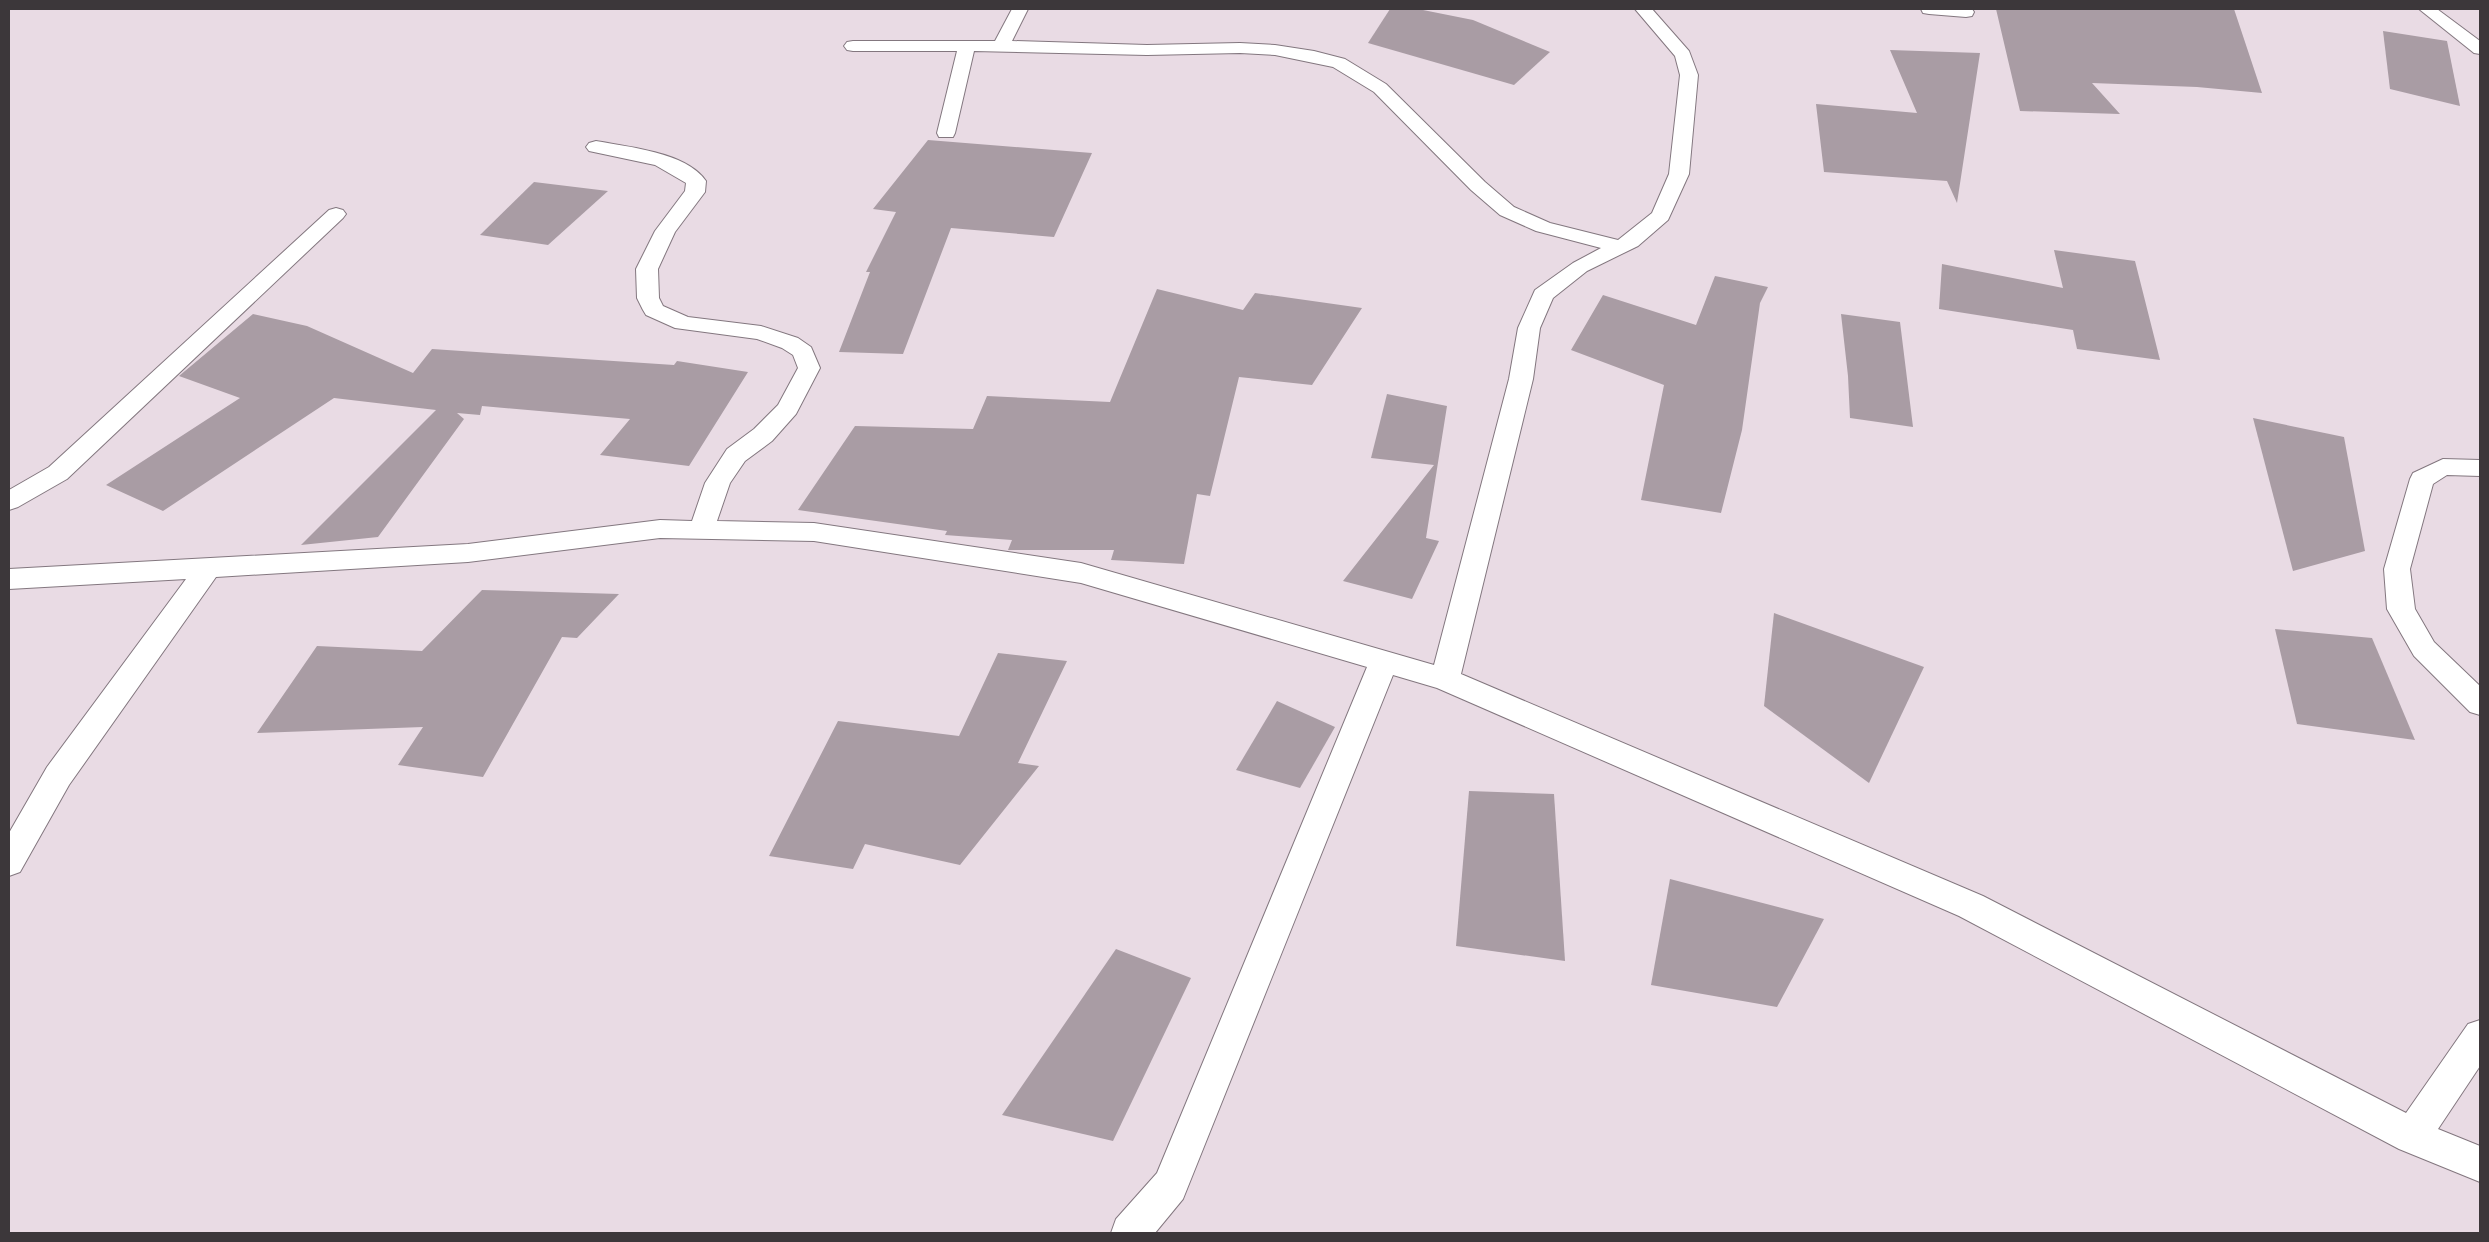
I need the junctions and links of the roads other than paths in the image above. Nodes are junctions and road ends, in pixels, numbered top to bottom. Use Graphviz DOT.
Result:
graph roads {
  1 [pos="1020,9"];
  2 [pos="1643,9"];
  3 [pos="1929,9"];
  4 [pos="2426,9"];
  5 [pos="1966,12"];
  6 [pos="853,46"];
  7 [pos="967,46"];
  8 [pos="1001,46"];
  9 [pos="2480,49"];
  10 [pos="946,133"];
  11 [pos="596,147"];
  12 [pos="336,214"];
  13 [pos="1620,247"];
  14 [pos="2480,468"];
  15 [pos="9,501"];
  16 [pos="701,530"];
  17 [pos="207,569"];
  18 [pos="9,579"];
  19 [pos="1384,661"];
  20 [pos="1445,679"];
  21 [pos="2480,704"];
  22 [pos="9,862"];
  23 [pos="2480,1036"];
  24 [pos="2412,1136"];
  25 [pos="2480,1164"];
  26 [pos="1130,1233"];
  1 -- 8 [label="street"];
  2 -- 13 [label="street"];
  3 -- 5 [label="street"];
  4 -- 9 [label="street"];
  6 -- 7 [label="street"];
  7 -- 8 [label="street"];
  7 -- 10 [label="street"];
  8 -- 13 [label="street"];
  11 -- 16 [label="street"];
  12 -- 15 [label="street"];
  13 -- 20 [label="street"];
  14 -- 21 [label="street"];
  16 -- 17 [label="street"];
  16 -- 19 [label="street"];
  17 -- 18 [label="street"];
  17 -- 22 [label="street"];
  19 -- 20 [label="street"];
  19 -- 26 [label="street"];
  20 -- 24 [label="street"];
  23 -- 24 [label="street"];
  24 -- 25 [label="street"];
}
